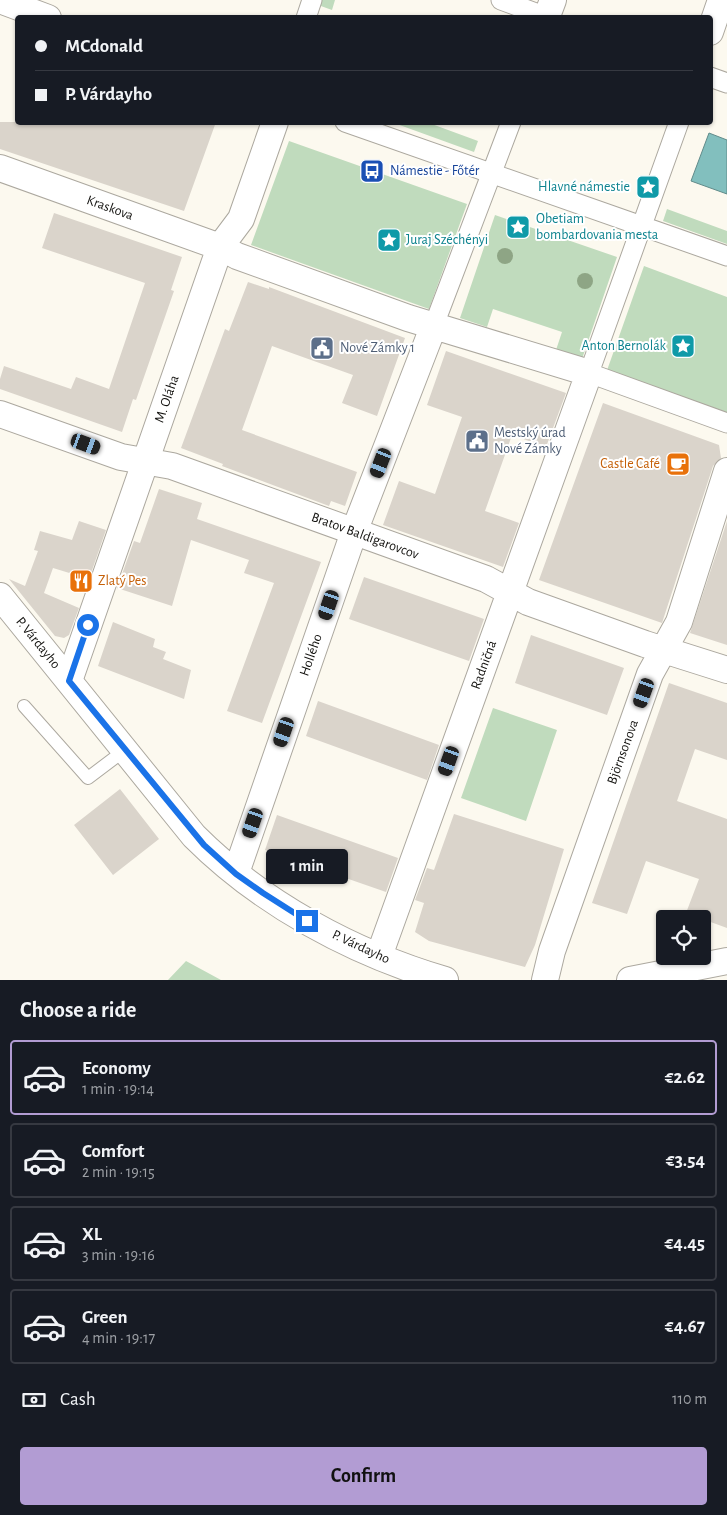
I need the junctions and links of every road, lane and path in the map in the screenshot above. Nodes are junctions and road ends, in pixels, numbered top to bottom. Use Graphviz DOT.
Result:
graph roads {
  1 [pos="0,0"];
  2 [pos="312,0"];
  3 [pos="501,0"];
  4 [pos="721,0"];
  5 [pos="549,13"];
  6 [pos="40,15"];
  7 [pos="307,15"];
  8 [pos="713,23"];
  9 [pos="713,78"];
  10 [pos="727,83"];
  11 [pos="274,125"];
  12 [pos="354,125"];
  13 [pos="509,125"];
  14 [pos="678,125"];
  15 [pos="0,168"];
  16 [pos="493,173"];
  17 [pos="643,226"];
  18 [pos="220,247"];
  19 [pos="727,256"];
  20 [pos="434,326"];
  21 [pos="589,373"];
  22 [pos="0,414"];
  23 [pos="727,423"];
  24 [pos="145,462"];
  25 [pos="727,471"];
  26 [pos="354,532"];
  27 [pos="510,593"];
  28 [pos="0,596"];
  29 [pos="664,648"];
  30 [pos="727,670"];
  31 [pos="69,681"];
  32 [pos="24,706"];
  33 [pos="125,750"];
  34 [pos="236,874"];
  35 [pos="379,956"];
  36 [pos="727,961"];
  37 [pos="445,980"];
  38 [pos="545,980"];
  39 [pos="630,980"];
  1 -- 6 [label="street"];
  2 -- 7 [label="street"];
  3 -- 5 [label="street"];
  4 -- 8 [label="street"];
  9 -- 10 [label="street"];
  11 -- 18 [label="street, M. Oláha"];
  12 -- 16 [label="street"];
  13 -- 16 [label="street"];
  14 -- 17 [label="street"];
  15 -- 18 [label="street, Kraskova"];
  16 -- 17 [label="street"];
  16 -- 20 [label="street"];
  17 -- 19 [label="street"];
  17 -- 21 [label="street"];
  18 -- 20 [label="street"];
  18 -- 24 [label="street, M. Oláha"];
  20 -- 21 [label="street"];
  20 -- 26 [label="street, Hollého"];
  21 -- 23 [label="street"];
  21 -- 27 [label="street, Radničná"];
  22 -- 24 [label="street, Bratov Baldigarovcov"];
  24 -- 26 [label="street, Bratov Baldigarovcov"];
  24 -- 31 [label="street, M. Oláha"];
  25 -- 29 [label="street, Björnsonova"];
  26 -- 27 [label="street, Bratov Baldigarovcov"];
  26 -- 34 [label="street, Hollého"];
  27 -- 29 [label="street, Bratov Baldigarovcov"];
  27 -- 35 [label="street, Radničná"];
  28 -- 31 [label="street, P. Várdayho"];
  29 -- 30 [label="street, Bratov Baldigarovcov"];
  29 -- 38 [label="street, Björnsonova"];
  31 -- 33 [label="street, P. Várdayho"];
  32 -- 33 [label="lane"];
  33 -- 34 [label="street, P. Várdayho"];
  34 -- 35 [label="street, P. Várdayho"];
  35 -- 37 [label="street, P. Várdayho"];
  36 -- 39 [label="street"];
}
